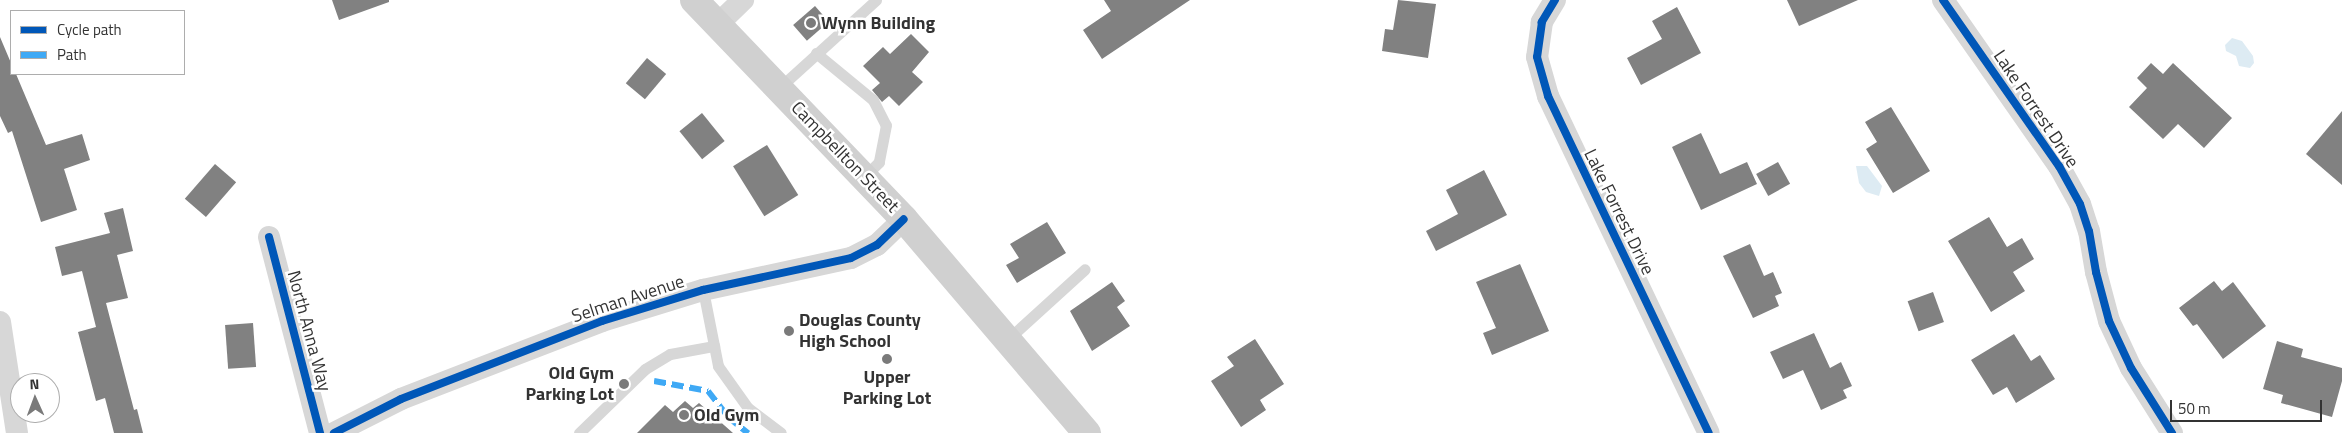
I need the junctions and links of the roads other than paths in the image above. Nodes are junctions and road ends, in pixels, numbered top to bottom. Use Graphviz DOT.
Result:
graph roads {
  1 [pos="694,0"];
  2 [pos="743,0"];
  3 [pos="876,0"];
  4 [pos="1555,0"];
  5 [pos="1942,0"];
  6 [pos="718,24"];
  7 [pos="816,53"];
  8 [pos="779,88"];
  9 [pos="864,177"];
  10 [pos="904,218"];
  11 [pos="269,237"];
  12 [pos="1085,269"];
  13 [pos="704,290"];
  14 [pos="0,322"];
  15 [pos="1007,340"];
  16 [pos="714,346"];
  17 [pos="17,433"];
  18 [pos="320,433"];
  19 [pos="334,433"];
  20 [pos="579,433"];
  21 [pos="780,433"];
  22 [pos="1087,433"];
  23 [pos="1709,433"];
  24 [pos="2172,433"];
  1 -- 6 [label="main road, Campbellton Street"];
  2 -- 6 [label="street"];
  3 -- 7 [label="lane"];
  4 -- 23 [label="street, Lake Forrest Drive"];
  5 -- 24 [label="street, Lake Forrest Drive"];
  6 -- 8 [label="main road, Campbellton Street"];
  7 -- 8 [label="lane"];
  7 -- 9 [label="lane"];
  8 -- 9 [label="main road, Campbellton Street"];
  9 -- 10 [label="main road, Campbellton Street"];
  10 -- 13 [label="street, Selman Avenue"];
  10 -- 15 [label="main road, Campbellton Street"];
  11 -- 18 [label="street, North Anna Way"];
  12 -- 15 [label="lane"];
  13 -- 16 [label="lane"];
  13 -- 19 [label="street, Selman Avenue"];
  14 -- 17 [label="street"];
  15 -- 22 [label="main road, Campbellton Street"];
  16 -- 20 [label="lane"];
  16 -- 21 [label="lane"];
}
